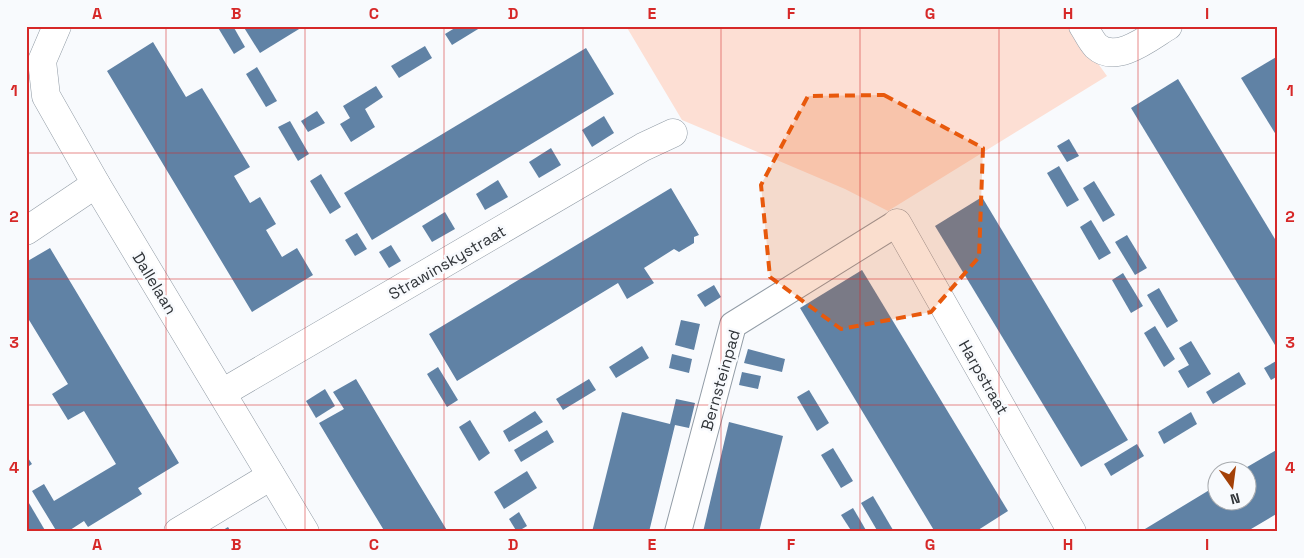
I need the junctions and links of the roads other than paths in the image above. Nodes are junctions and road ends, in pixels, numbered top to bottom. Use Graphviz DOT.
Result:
graph roads {
  1 [pos="57,26"];
  2 [pos="1084,26"];
  3 [pos="1168,26"];
  4 [pos="673,133"];
  5 [pos="96,184"];
  6 [pos="896,223"];
  7 [pos="26,231"];
  8 [pos="222,393"];
  9 [pos="271,476"];
  10 [pos="178,532"];
  11 [pos="305,532"];
  12 [pos="678,532"];
  13 [pos="1072,532"];
  1 -- 5 [label="street, Dallelaan"];
  2 -- 3 [label="street"];
  4 -- 8 [label="street, Strawinskystraat"];
  5 -- 7 [label="street"];
  5 -- 8 [label="street, Dallelaan"];
  6 -- 12 [label="street, Bernsteinpad"];
  6 -- 13 [label="street, Harpstraat"];
  8 -- 9 [label="street, Dallelaan"];
  9 -- 10 [label="street"];
  9 -- 11 [label="street, Dallelaan"];
}
